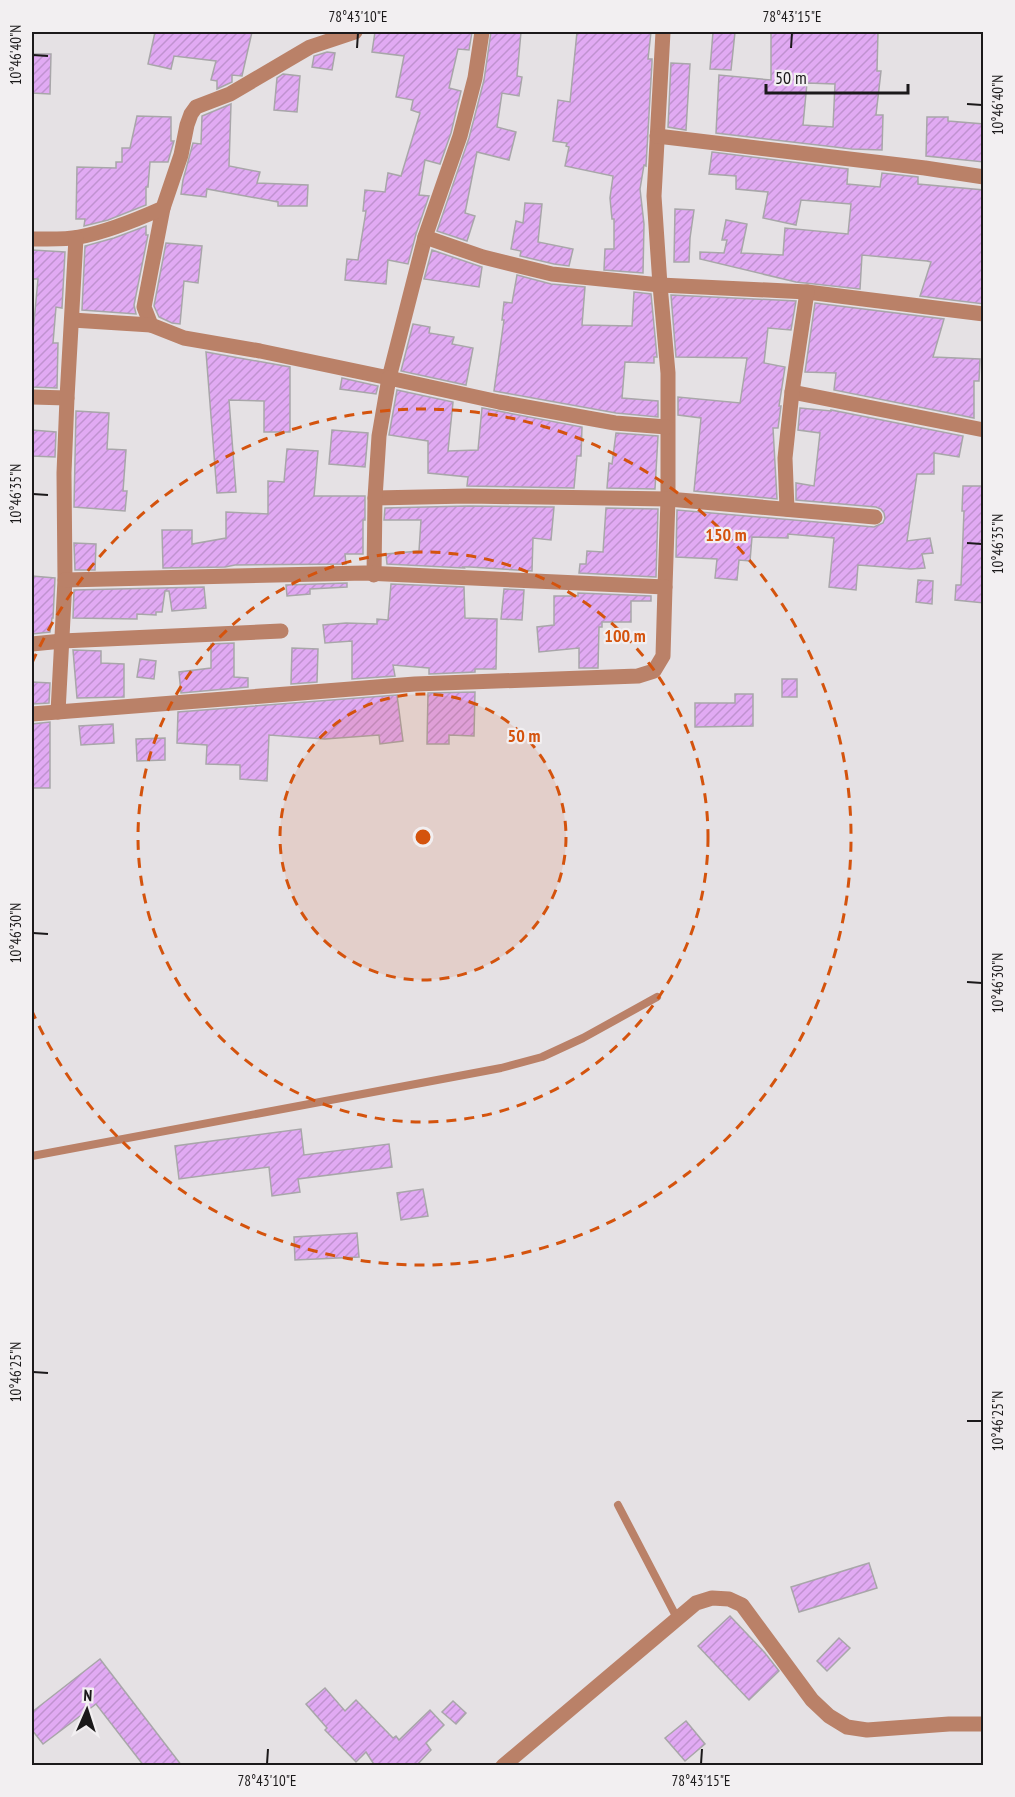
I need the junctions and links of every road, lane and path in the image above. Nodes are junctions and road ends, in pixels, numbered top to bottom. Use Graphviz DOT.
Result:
graph roads {
  1 [pos="355,32"];
  2 [pos="482,32"];
  3 [pos="663,32"];
  4 [pos="657,136"];
  5 [pos="984,177"];
  6 [pos="163,208"];
  7 [pos="424,237"];
  8 [pos="76,238"];
  9 [pos="32,239"];
  10 [pos="660,285"];
  11 [pos="807,292"];
  12 [pos="984,314"];
  13 [pos="72,320"];
  14 [pos="151,325"];
  15 [pos="389,378"];
  16 [pos="792,392"];
  17 [pos="32,397"];
  18 [pos="67,398"];
  19 [pos="667,427"];
  20 [pos="984,430"];
  21 [pos="375,498"];
  22 [pos="668,499"];
  23 [pos="787,509"];
  24 [pos="875,517"];
  25 [pos="374,574"];
  26 [pos="65,580"];
  27 [pos="665,587"];
  28 [pos="281,631"];
  29 [pos="62,641"];
  30 [pos="32,644"];
  31 [pos="58,712"];
  32 [pos="32,714"];
  33 [pos="657,997"];
  34 [pos="32,1156"];
  35 [pos="618,1505"];
  36 [pos="677,1618"];
  37 [pos="984,1724"];
  38 [pos="503,1766"];
  1 -- 6 [label="street"];
  2 -- 7 [label="street"];
  3 -- 4 [label="street"];
  4 -- 5 [label="street"];
  4 -- 10 [label="street"];
  6 -- 8 [label="street"];
  6 -- 14 [label="street"];
  7 -- 10 [label="street"];
  7 -- 15 [label="street"];
  8 -- 9 [label="street"];
  8 -- 13 [label="street"];
  10 -- 11 [label="street"];
  10 -- 19 [label="street"];
  11 -- 12 [label="street"];
  11 -- 16 [label="street"];
  13 -- 14 [label="street"];
  13 -- 18 [label="street"];
  14 -- 15 [label="street"];
  15 -- 19 [label="street"];
  15 -- 21 [label="street"];
  16 -- 20 [label="street"];
  16 -- 23 [label="street"];
  17 -- 18 [label="street"];
  18 -- 26 [label="street"];
  19 -- 22 [label="street"];
  21 -- 22 [label="street"];
  21 -- 25 [label="street"];
  22 -- 23 [label="street"];
  22 -- 27 [label="street"];
  23 -- 24 [label="street"];
  25 -- 26 [label="street"];
  25 -- 27 [label="street"];
  26 -- 29 [label="street"];
  27 -- 31 [label="street"];
  28 -- 29 [label="street"];
  29 -- 30 [label="street"];
  29 -- 31 [label="street"];
  31 -- 32 [label="street"];
  33 -- 34 [label="lane"];
  35 -- 36 [label="lane"];
  36 -- 37 [label="street"];
  36 -- 38 [label="street"];
}
